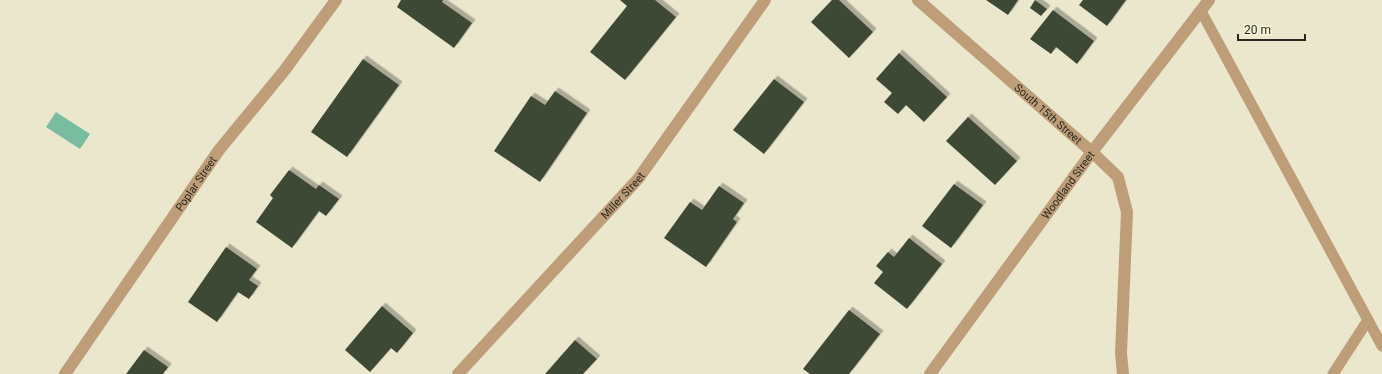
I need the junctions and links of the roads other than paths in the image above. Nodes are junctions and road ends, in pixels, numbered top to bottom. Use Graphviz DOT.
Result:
graph roads {
  1 [pos="336,0"];
  2 [pos="765,0"];
  3 [pos="918,0"];
  4 [pos="1209,0"];
  5 [pos="1201,11"];
  6 [pos="1092,152"];
  7 [pos="1368,320"];
  8 [pos="1382,346"];
  9 [pos="65,374"];
  10 [pos="458,374"];
  11 [pos="930,374"];
  12 [pos="1123,374"];
  13 [pos="1332,374"];
  1 -- 9 [label="street, Poplar Street"];
  2 -- 10 [label="street, Miller Street"];
  3 -- 6 [label="street, South 15th Street"];
  4 -- 5 [label="street, Woodland Street"];
  5 -- 6 [label="street, Woodland Street"];
  5 -- 7 [label="lane"];
  6 -- 11 [label="street, Woodland Street"];
  6 -- 12 [label="street, South 15th Street"];
  7 -- 8 [label="lane"];
  7 -- 13 [label="lane"];
}
